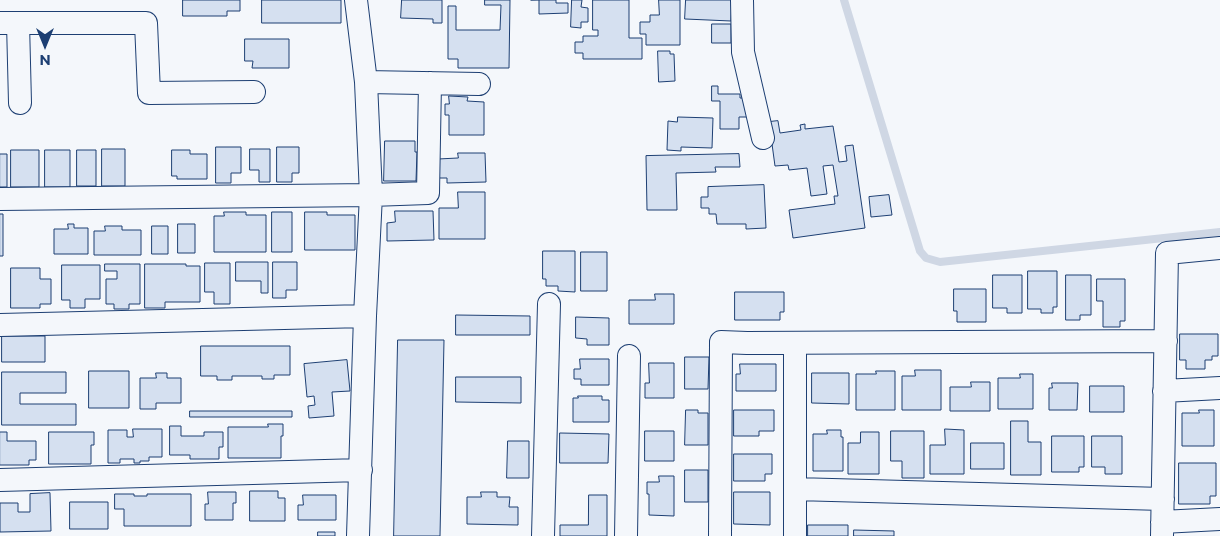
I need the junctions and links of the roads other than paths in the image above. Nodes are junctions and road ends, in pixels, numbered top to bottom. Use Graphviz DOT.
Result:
graph roads {
  1 [pos="356,0"];
  2 [pos="742,0"];
  3 [pos="9,23"];
  4 [pos="366,82"];
  5 [pos="430,83"];
  6 [pos="479,84"];
  7 [pos="254,92"];
  8 [pos="20,103"];
  9 [pos="763,138"];
  10 [pos="372,195"];
  11 [pos="0,199"];
  12 [pos="1220,248"];
  13 [pos="549,304"];
  14 [pos="365,316"];
  15 [pos="0,325"];
  16 [pos="1166,341"];
  17 [pos="795,343"];
  18 [pos="629,356"];
  19 [pos="1220,388"];
  20 [pos="1164,391"];
  21 [pos="361,470"];
  22 [pos="0,480"];
  23 [pos="795,489"];
  24 [pos="1163,499"];
  25 [pos="1220,519"];
  26 [pos="1162,529"];
  27 [pos="358,536"];
  28 [pos="543,536"];
  29 [pos="626,536"];
  30 [pos="720,536"];
  31 [pos="795,536"];
  1 -- 4 [label="street"];
  2 -- 9 [label="street"];
  3 -- 7 [label="street"];
  3 -- 8 [label="street"];
  4 -- 5 [label="street"];
  4 -- 10 [label="street"];
  5 -- 6 [label="street"];
  5 -- 10 [label="street"];
  10 -- 11 [label="street"];
  10 -- 14 [label="street"];
  12 -- 16 [label="street"];
  13 -- 28 [label="street"];
  14 -- 15 [label="street"];
  14 -- 21 [label="street"];
  16 -- 17 [label="street"];
  16 -- 20 [label="street"];
  17 -- 23 [label="street"];
  17 -- 30 [label="street"];
  18 -- 29 [label="street"];
  19 -- 20 [label="street"];
  20 -- 24 [label="street"];
  21 -- 22 [label="street"];
  21 -- 27 [label="street"];
  23 -- 24 [label="street"];
  23 -- 31 [label="street"];
  24 -- 26 [label="street"];
  25 -- 26 [label="street"];
}
